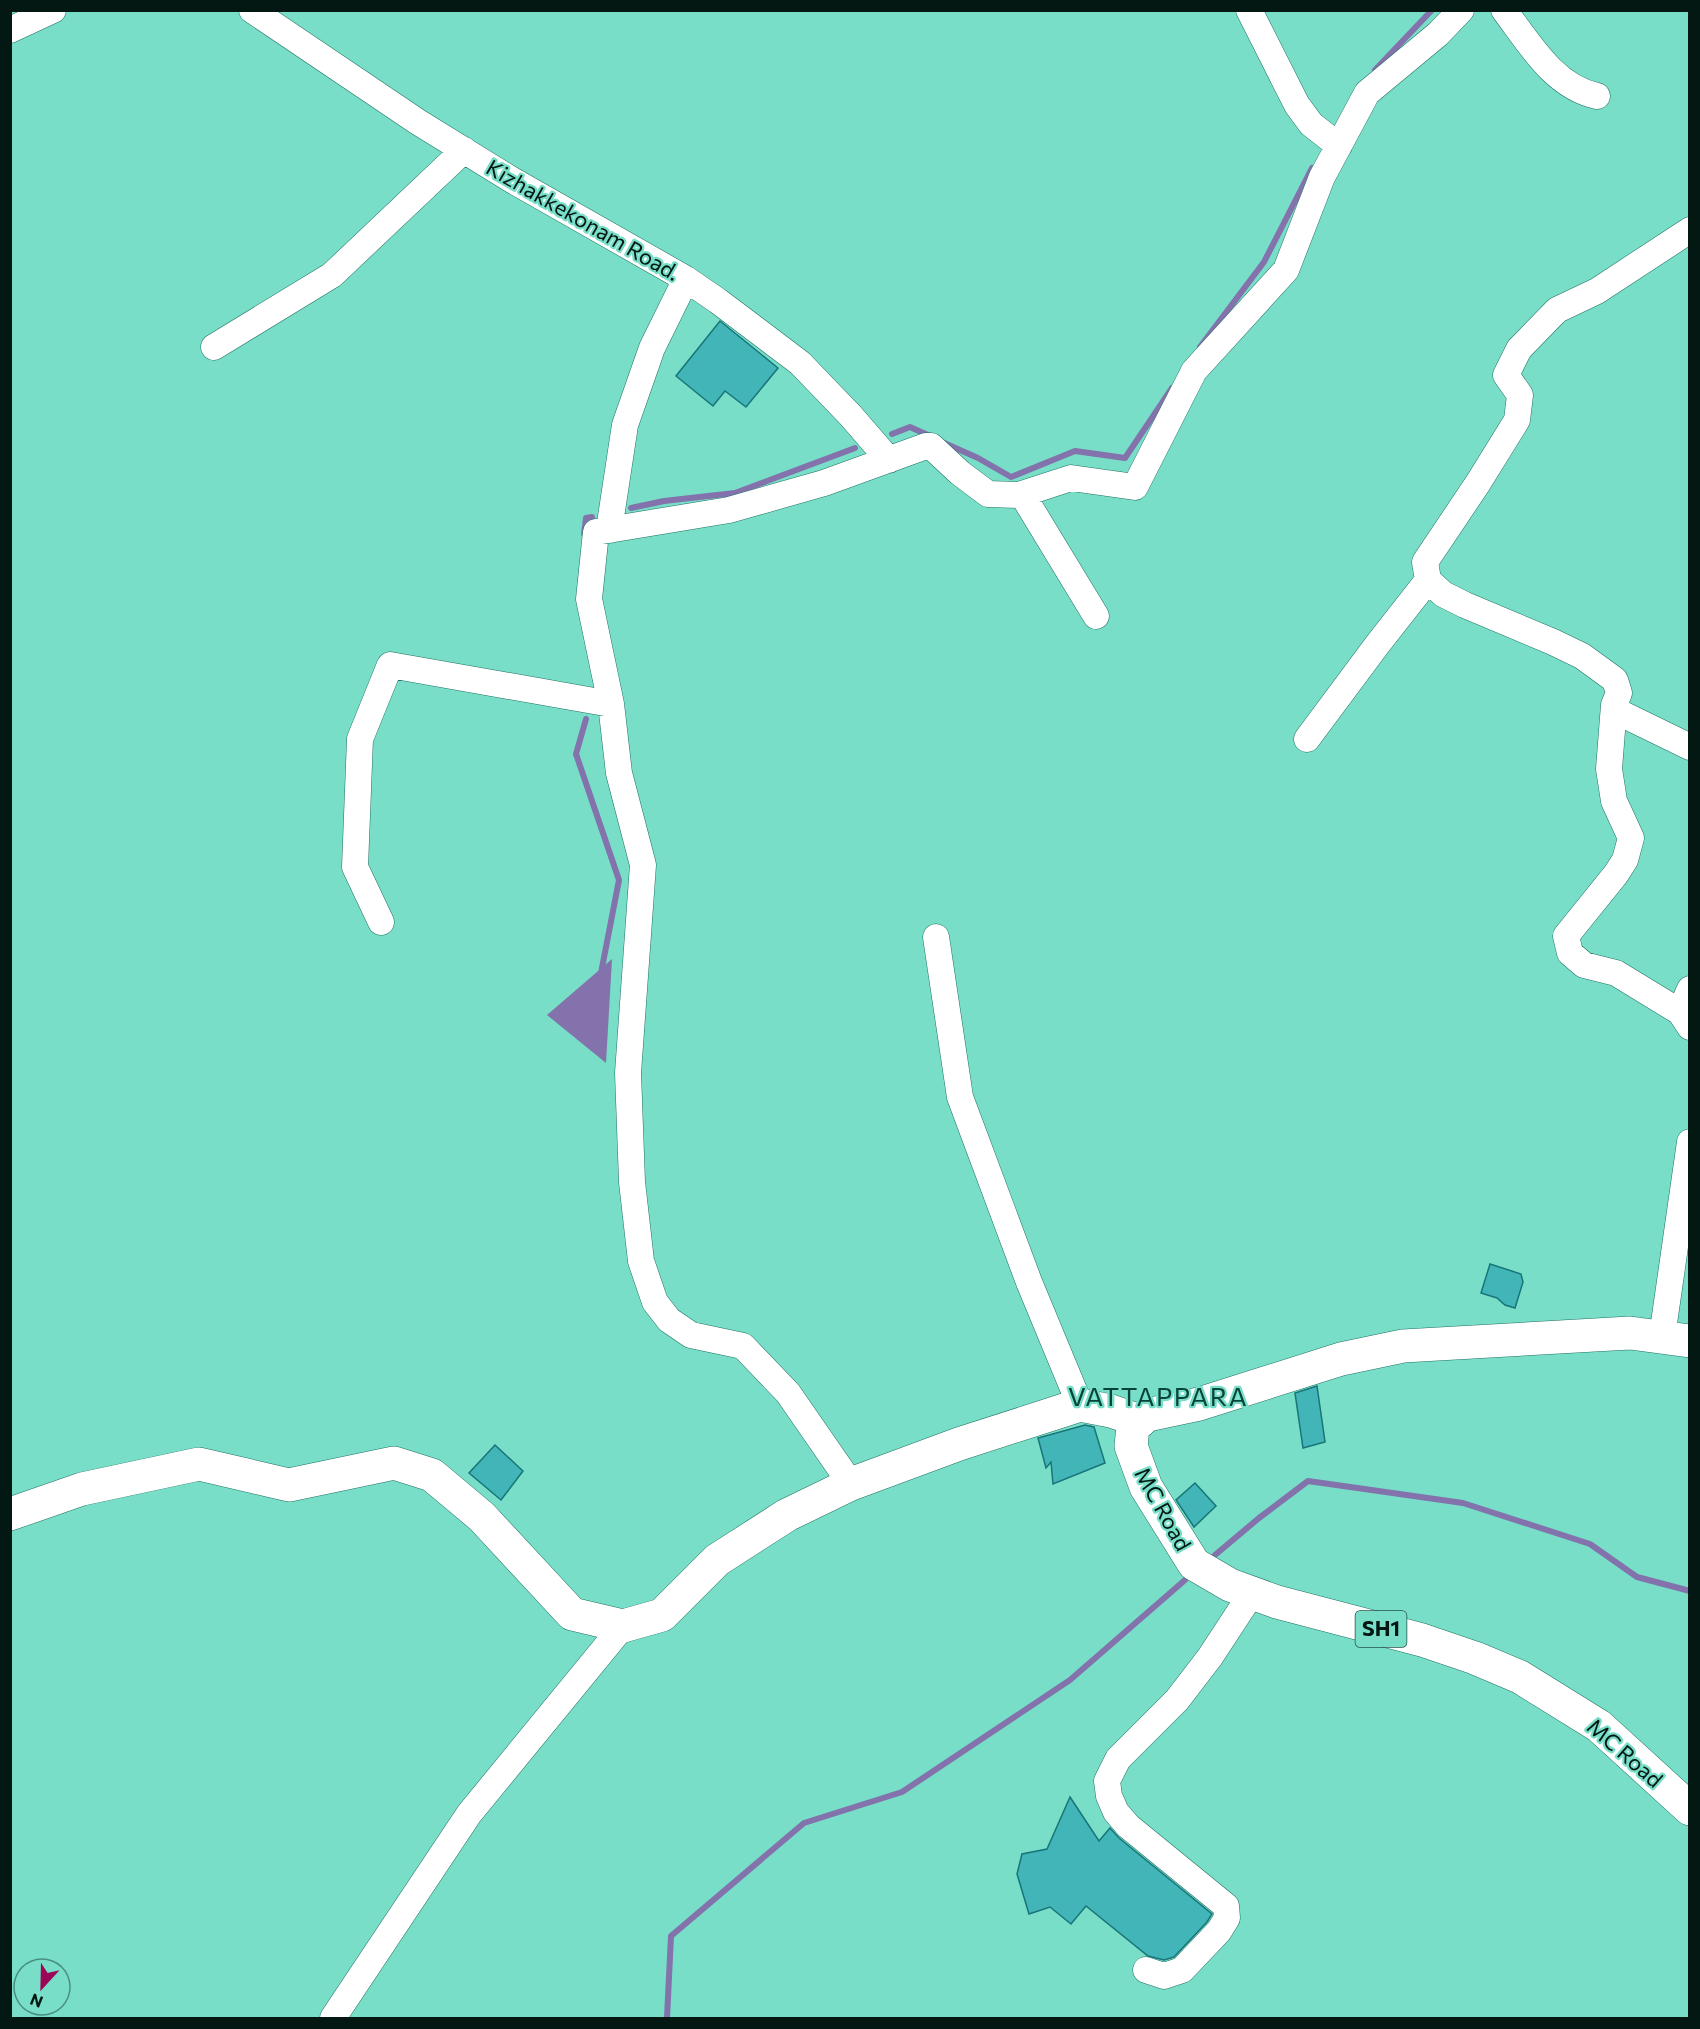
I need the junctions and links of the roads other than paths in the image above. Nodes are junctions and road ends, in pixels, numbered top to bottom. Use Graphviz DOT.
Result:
graph roads {
  1 [pos="53,10"];
  2 [pos="252,10"];
  3 [pos="1249,10"];
  4 [pos="1461,10"];
  5 [pos="1504,10"];
  6 [pos="10,30"];
  7 [pos="1596,96"];
  8 [pos="1340,146"];
  9 [pos="464,150"];
  10 [pos="1689,230"];
  11 [pos="686,279"];
  12 [pos="214,348"];
  13 [pos="889,460"];
  14 [pos="1022,494"];
  15 [pos="609,530"];
  16 [pos="1428,580"];
  17 [pos="1096,616"];
  18 [pos="611,704"];
  19 [pos="1614,710"];
  20 [pos="1307,739"];
  21 [pos="1689,747"];
  22 [pos="381,922"];
  23 [pos="936,937"];
  24 [pos="1686,1009"];
  25 [pos="1689,1142"];
  26 [pos="1676,1339"];
  27 [pos="1080,1405"];
  28 [pos="1140,1421"];
  29 [pos="851,1484"];
  30 [pos="10,1514"];
  31 [pos="1252,1593"];
  32 [pos="623,1626"];
  33 [pos="1689,1809"];
  34 [pos="1146,1970"];
  35 [pos="333,2019"];
  1 -- 6 [label="street"];
  2 -- 9 [label="street, Kizhakkekonam Road."];
  3 -- 8 [label="street"];
  4 -- 8 [label="street"];
  5 -- 7 [label="street"];
  8 -- 14 [label="street"];
  9 -- 11 [label="street, Kizhakkekonam Road."];
  9 -- 12 [label="street"];
  10 -- 16 [label="street"];
  11 -- 13 [label="street, Kizhakkekonam Road."];
  11 -- 15 [label="street"];
  13 -- 14 [label="street"];
  13 -- 15 [label="street"];
  14 -- 17 [label="street"];
  15 -- 18 [label="street"];
  16 -- 19 [label="street"];
  16 -- 20 [label="street"];
  18 -- 22 [label="street"];
  18 -- 29 [label="street"];
  19 -- 21 [label="street"];
  19 -- 24 [label="street"];
  23 -- 27 [label="street"];
  25 -- 26 [label="street"];
  26 -- 28 [label="main road"];
  27 -- 28 [label="main road"];
  27 -- 29 [label="main road"];
  28 -- 31 [label="main road, MC Road / SH1"];
  29 -- 32 [label="main road"];
  30 -- 32 [label="main road"];
  31 -- 33 [label="main road, MC Road / SH1"];
  31 -- 34 [label="street"];
  32 -- 35 [label="street"];
}
